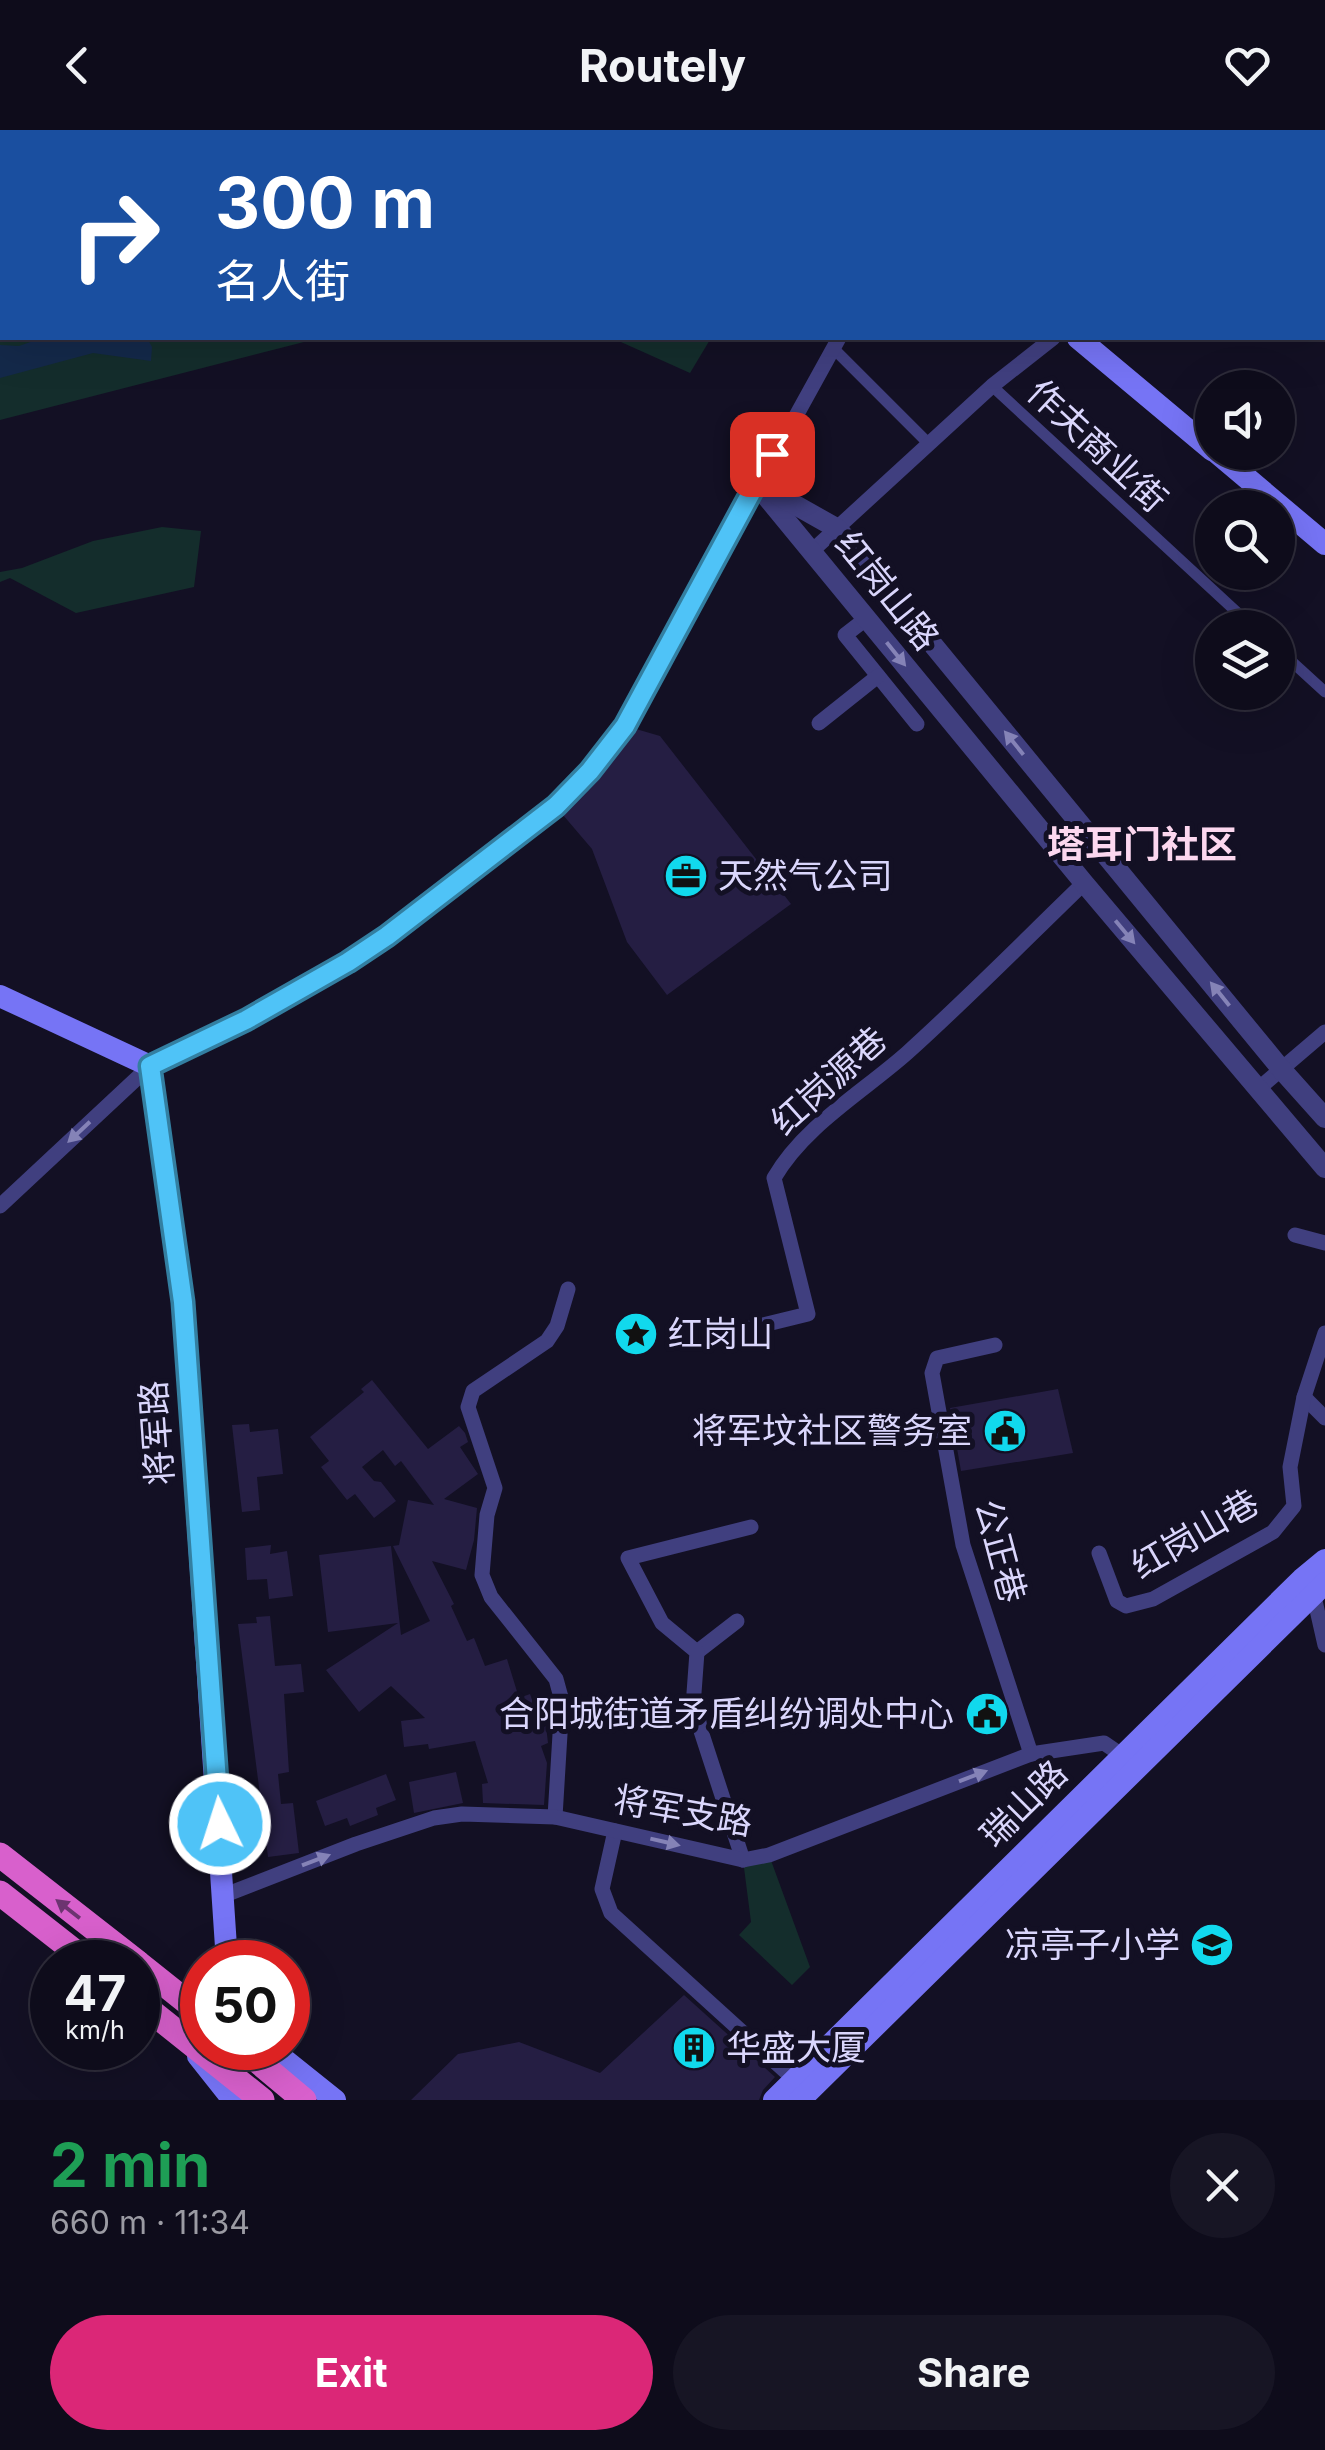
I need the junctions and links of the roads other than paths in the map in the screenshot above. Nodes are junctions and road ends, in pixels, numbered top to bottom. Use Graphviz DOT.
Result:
graph roads {
  1 [pos="1050,340"];
  2 [pos="1080,340"];
  3 [pos="836,343"];
  4 [pos="992,386"];
  5 [pos="1195,435"];
  6 [pos="929,444"];
  7 [pos="1237,470"];
  8 [pos="756,484"];
  9 [pos="838,529"];
  10 [pos="1325,544"];
  11 [pos="812,551"];
  12 [pos="1235,610"];
  13 [pos="867,618"];
  14 [pos="1295,665"];
  15 [pos="878,676"];
  16 [pos="1325,692"];
  17 [pos="819,723"];
  18 [pos="916,724"];
  19 [pos="1084,884"];
  20 [pos="0,996"];
  21 [pos="1325,1032"];
  22 [pos="150,1066"];
  23 [pos="1282,1070"];
  24 [pos="1257,1090"];
  25 [pos="1325,1118"];
  26 [pos="1325,1168"];
  27 [pos="0,1206"];
  28 [pos="1295,1235"];
  29 [pos="1325,1242"];
  30 [pos="568,1289"];
  31 [pos="734,1332"];
  32 [pos="1325,1333"];
  33 [pos="994,1345"];
  34 [pos="1304,1396"];
  35 [pos="1325,1418"];
  36 [pos="751,1527"];
  37 [pos="1099,1553"];
  38 [pos="1325,1560"];
  39 [pos="1319,1588"];
  40 [pos="736,1622"];
  41 [pos="1325,1645"];
  42 [pos="697,1652"];
  43 [pos="1031,1754"];
  44 [pos="1123,1756"];
  45 [pos="555,1817"];
  46 [pos="615,1831"];
  47 [pos="0,1855"];
  48 [pos="744,1860"];
  49 [pos="0,1894"];
  50 [pos="225,1895"];
  51 [pos="60,1940"];
  52 [pos="108,1940"];
  53 [pos="226,1940"];
  54 [pos="160,1981"];
  55 [pos="180,1997"];
  56 [pos="160,2019"];
  57 [pos="180,2035"];
  58 [pos="209,2070"];
  59 [pos="224,2070"];
  60 [pos="268,2070"];
  61 [pos="298,2070"];
  62 [pos="804,2093"];
  63 [pos="233,2100"];
  64 [pos="262,2100"];
  65 [pos="304,2100"];
  66 [pos="335,2100"];
  67 [pos="774,2100"];
  1 -- 4 [label="street"];
  2 -- 5 [label="main road"];
  3 -- 6 [label="street"];
  3 -- 8 [label="street"];
  4 -- 6 [label="street"];
  4 -- 12 [label="street, 作夫商业街"];
  6 -- 9 [label="street"];
  7 -- 10 [label="main road"];
  8 -- 9 [label="street, 红岗山路"];
  8 -- 11 [label="street, 红岗山路"];
  8 -- 22 [label="street"];
  9 -- 11 [label="street"];
  23 -- 9 [label="street, 红岗山路, one-way"];
  11 -- 13 [label="street, 红岗山路"];
  13 -- 15 [label="street"];
  13 -- 19 [label="street, 红岗山路, one-way"];
  14 -- 16 [label="street"];
  15 -- 17 [label="street"];
  15 -- 18 [label="street"];
  19 -- 24 [label="street, 红岗山路, one-way"];
  19 -- 31 [label="street, 红岗源巷"];
  20 -- 22 [label="main road"];
  21 -- 23 [label="street"];
  22 -- 27 [label="street, one-way"];
  22 -- 50 [label="main road, 将军路"];
  23 -- 24 [label="street"];
  23 -- 25 [label="street, 红岗山路"];
  24 -- 26 [label="street, 红岗山路"];
  28 -- 29 [label="street"];
  30 -- 45 [label="street"];
  32 -- 34 [label="street, 红岗山巷"];
  33 -- 43 [label="street, 公正巷"];
  34 -- 35 [label="street"];
  34 -- 37 [label="street, 红岗山巷"];
  36 -- 42 [label="street"];
  38 -- 44 [label="main road, 瑞山路"];
  39 -- 41 [label="street"];
  39 -- 62 [label="main road, 瑞山路"];
  40 -- 42 [label="street"];
  42 -- 48 [label="street"];
  43 -- 44 [label="street, 将军支路"];
  48 -- 43 [label="street, 将军支路, one-way"];
  44 -- 62 [label="main road, 瑞山路"];
  45 -- 46 [label="street, 将军支路"];
  50 -- 45 [label="street, 将军支路, one-way"];
  46 -- 48 [label="street, 将军支路, one-way"];
  46 -- 62 [label="street"];
  52 -- 47 [label="highway, one-way"];
  49 -- 51 [label="highway"];
  50 -- 53 [label="main road, 将军路"];
  54 -- 55 [label="highway"];
  56 -- 57 [label="highway"];
  58 -- 63 [label="main road"];
  59 -- 64 [label="highway"];
  60 -- 65 [label="highway"];
  61 -- 66 [label="main road"];
  62 -- 67 [label="main road, 瑞山路"];
}
